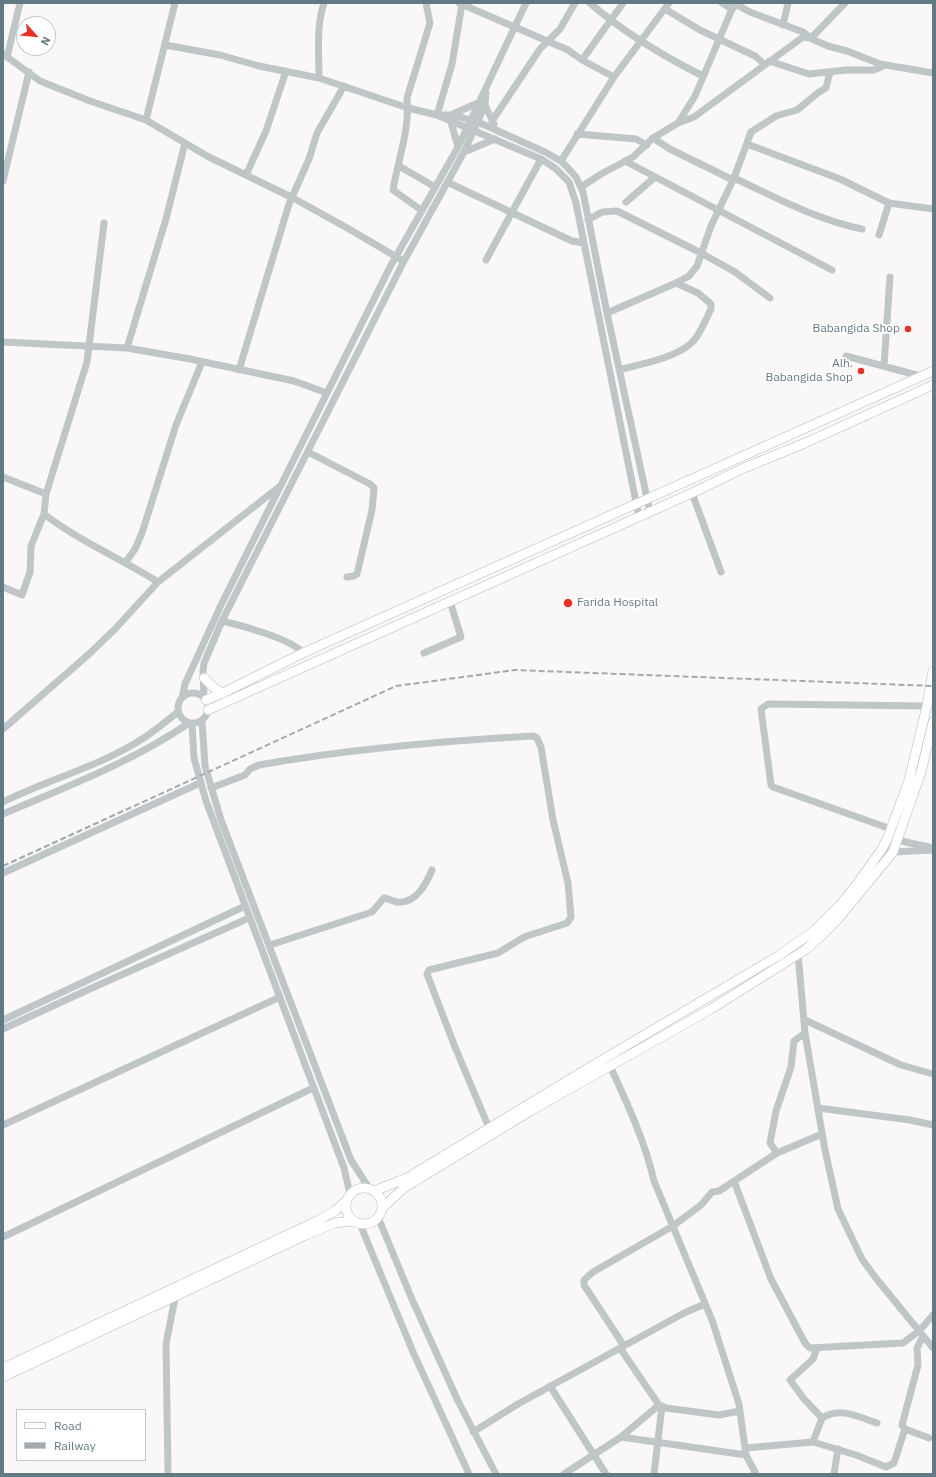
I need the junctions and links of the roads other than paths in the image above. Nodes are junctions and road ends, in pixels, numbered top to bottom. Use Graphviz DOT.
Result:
graph roads {
  1 [pos="20,3"];
  2 [pos="175,3"];
  3 [pos="324,3"];
  4 [pos="426,3"];
  5 [pos="526,3"];
  6 [pos="575,3"];
  7 [pos="590,3"];
  8 [pos="624,3"];
  9 [pos="722,3"];
  10 [pos="788,3"];
  11 [pos="845,3"];
  12 [pos="464,4"];
  13 [pos="667,6"];
  14 [pos="736,6"];
  15 [pos="611,20"];
  16 [pos="783,25"];
  17 [pos="514,27"];
  18 [pos="719,38"];
  19 [pos="810,38"];
  20 [pos="641,40"];
  21 [pos="547,42"];
  22 [pos="165,45"];
  23 [pos="5,55"];
  24 [pos="582,60"];
  25 [pos="767,63"];
  26 [pos="885,65"];
  27 [pos="286,71"];
  28 [pos="29,72"];
  29 [pos="830,72"];
  30 [pos="933,73"];
  31 [pos="703,76"];
  32 [pos="614,77"];
  33 [pos="318,78"];
  34 [pos="344,86"];
  35 [pos="481,104"];
  36 [pos="408,108"];
  37 [pos="437,115"];
  38 [pos="452,118"];
  39 [pos="146,120"];
  40 [pos="470,120"];
  41 [pos="492,121"];
  42 [pos="478,122"];
  43 [pos="678,123"];
  44 [pos="470,129"];
  45 [pos="498,131"];
  46 [pos="577,134"];
  47 [pos="653,138"];
  48 [pos="495,139"];
  49 [pos="185,143"];
  50 [pos="747,144"];
  51 [pos="647,145"];
  52 [pos="458,147"];
  53 [pos="464,152"];
  54 [pos="541,159"];
  55 [pos="561,161"];
  56 [pos="625,161"];
  57 [pos="399,166"];
  58 [pos="246,175"];
  59 [pos="655,177"];
  60 [pos="3,179"];
  61 [pos="734,179"];
  62 [pos="447,182"];
  63 [pos="435,187"];
  64 [pos="581,187"];
  65 [pos="293,198"];
  66 [pos="626,202"];
  67 [pos="886,202"];
  68 [pos="933,209"];
  69 [pos="421,210"];
  70 [pos="718,210"];
  71 [pos="512,213"];
  72 [pos="588,220"];
  73 [pos="104,222"];
  74 [pos="862,229"];
  75 [pos="879,235"];
  76 [pos="584,243"];
  77 [pos="701,253"];
  78 [pos="396,257"];
  79 [pos="486,260"];
  80 [pos="404,261"];
  81 [pos="832,270"];
  82 [pos="890,277"];
  83 [pos="676,283"];
  84 [pos="770,298"];
  85 [pos="607,312"];
  86 [pos="3,342"];
  87 [pos="90,345"];
  88 [pos="127,348"];
  89 [pos="846,356"];
  90 [pos="202,362"];
  91 [pos="884,366"];
  92 [pos="239,370"];
  93 [pos="619,370"];
  94 [pos="933,371"];
  95 [pos="920,376"];
  96 [pos="932,385"];
  97 [pos="327,393"];
  98 [pos="308,452"];
  99 [pos="3,478"];
  100 [pos="280,485"];
  101 [pos="692,493"];
  102 [pos="46,494"];
  103 [pos="646,499"];
  104 [pos="636,503"];
  105 [pos="650,512"];
  106 [pos="44,514"];
  107 [pos="639,517"];
  108 [pos="126,562"];
  109 [pos="721,572"];
  110 [pos="347,577"];
  111 [pos="158,582"];
  112 [pos="3,587"];
  113 [pos="450,601"];
  114 [pos="222,621"];
  115 [pos="303,653"];
  116 [pos="424,653"];
  117 [pos="933,671"];
  118 [pos="204,678"];
  119 [pos="223,693"];
  120 [pos="182,698"];
  121 [pos="205,699"];
  122 [pos="927,706"];
  123 [pos="208,710"];
  124 [pos="178,712"];
  125 [pos="7,721"];
  126 [pos="202,721"];
  127 [pos="933,722"];
  128 [pos="191,724"];
  129 [pos="3,729"];
  130 [pos="200,782"];
  131 [pos="211,788"];
  132 [pos="3,802"];
  133 [pos="3,814"];
  134 [pos="889,833"];
  135 [pos="898,840"];
  136 [pos="882,849"];
  137 [pos="933,849"];
  138 [pos="893,852"];
  139 [pos="432,870"];
  140 [pos="3,873"];
  141 [pos="245,906"];
  142 [pos="249,918"];
  143 [pos="270,945"];
  144 [pos="798,954"];
  145 [pos="280,997"];
  146 [pos="3,1020"];
  147 [pos="805,1020"];
  148 [pos="3,1030"];
  149 [pos="805,1033"];
  150 [pos="610,1066"];
  151 [pos="933,1074"];
  152 [pos="313,1088"];
  153 [pos="818,1108"];
  154 [pos="3,1125"];
  155 [pos="933,1125"];
  156 [pos="489,1128"];
  157 [pos="822,1134"];
  158 [pos="777,1153"];
  159 [pos="734,1181"];
  160 [pos="372,1189"];
  161 [pos="348,1198"];
  162 [pos="382,1208"];
  163 [pos="378,1217"];
  164 [pos="357,1223"];
  165 [pos="673,1226"];
  166 [pos="3,1236"];
  167 [pos="175,1298"];
  168 [pos="705,1304"];
  169 [pos="933,1315"];
  170 [pos="921,1333"];
  171 [pos="622,1347"];
  172 [pos="817,1348"];
  173 [pos="933,1348"];
  174 [pos="3,1368"];
  175 [pos="3,1377"];
  176 [pos="550,1386"];
  177 [pos="660,1406"];
  178 [pos="740,1410"];
  179 [pos="822,1418"];
  180 [pos="877,1423"];
  181 [pos="905,1429"];
  182 [pos="473,1432"];
  183 [pos="621,1437"];
  184 [pos="929,1438"];
  185 [pos="659,1442"];
  186 [pos="813,1442"];
  187 [pos="745,1448"];
  188 [pos="838,1449"];
  189 [pos="594,1455"];
  190 [pos="746,1455"];
  191 [pos="885,1470"];
  192 [pos="168,1474"];
  193 [pos="469,1474"];
  194 [pos="496,1474"];
  195 [pos="564,1474"];
  196 [pos="606,1474"];
  197 [pos="654,1474"];
  198 [pos="756,1474"];
  199 [pos="834,1474"];
  1 -- 23 [label="street"];
  2 -- 22 [label="street"];
  3 -- 33 [label="street"];
  4 -- 36 [label="street"];
  5 -- 17 [label="street"];
  6 -- 21 [label="street"];
  7 -- 15 [label="street"];
  8 -- 15 [label="street"];
  9 -- 14 [label="street"];
  10 -- 16 [label="street"];
  11 -- 19 [label="street"];
  12 -- 17 [label="street"];
  12 -- 37 [label="street"];
  13 -- 18 [label="street"];
  13 -- 20 [label="street"];
  14 -- 16 [label="street"];
  14 -- 18 [label="street"];
  15 -- 20 [label="street"];
  15 -- 24 [label="street"];
  16 -- 19 [label="street"];
  17 -- 21 [label="street"];
  17 -- 35 [label="street"];
  18 -- 25 [label="street"];
  18 -- 31 [label="street"];
  19 -- 25 [label="street"];
  19 -- 26 [label="street"];
  20 -- 31 [label="street"];
  20 -- 32 [label="street"];
  21 -- 24 [label="street"];
  21 -- 41 [label="street"];
  22 -- 27 [label="street"];
  22 -- 39 [label="street"];
  23 -- 28 [label="street"];
  24 -- 32 [label="street"];
  25 -- 29 [label="street"];
  25 -- 43 [label="street"];
  26 -- 29 [label="street"];
  26 -- 30 [label="street"];
  27 -- 33 [label="street"];
  27 -- 58 [label="street"];
  28 -- 39 [label="street"];
  28 -- 60 [label="street"];
  29 -- 50 [label="street"];
  31 -- 43 [label="street"];
  32 -- 46 [label="street"];
  33 -- 34 [label="street"];
  34 -- 36 [label="street"];
  34 -- 65 [label="street"];
  35 -- 38 [label="street"];
  35 -- 40 [label="street"];
  35 -- 41 [label="street"];
  35 -- 42 [label="street"];
  36 -- 37 [label="street"];
  36 -- 57 [label="street"];
  37 -- 38 [label="street"];
  38 -- 40 [label="street"];
  38 -- 44 [label="street"];
  38 -- 52 [label="street"];
  39 -- 49 [label="street"];
  40 -- 42 [label="street"];
  40 -- 44 [label="street"];
  41 -- 45 [label="street"];
  42 -- 44 [label="street"];
  42 -- 45 [label="street"];
  43 -- 47 [label="street"];
  44 -- 48 [label="street"];
  44 -- 52 [label="street"];
  44 -- 53 [label="street"];
  45 -- 55 [label="street"];
  46 -- 51 [label="street"];
  46 -- 55 [label="street"];
  47 -- 51 [label="street"];
  47 -- 61 [label="street"];
  48 -- 53 [label="street"];
  48 -- 54 [label="street"];
  49 -- 58 [label="street"];
  49 -- 88 [label="street"];
  50 -- 61 [label="street"];
  50 -- 67 [label="street"];
  51 -- 56 [label="street"];
  52 -- 63 [label="street"];
  53 -- 62 [label="street"];
  54 -- 71 [label="street"];
  54 -- 76 [label="street"];
  55 -- 64 [label="street"];
  56 -- 59 [label="street"];
  56 -- 64 [label="street"];
  57 -- 63 [label="street"];
  57 -- 69 [label="street"];
  58 -- 65 [label="street"];
  59 -- 66 [label="street"];
  59 -- 70 [label="street"];
  61 -- 70 [label="street"];
  61 -- 74 [label="street"];
  62 -- 71 [label="street"];
  62 -- 80 [label="street"];
  63 -- 69 [label="street"];
  64 -- 72 [label="street"];
  65 -- 78 [label="street"];
  65 -- 92 [label="street"];
  67 -- 68 [label="street"];
  67 -- 75 [label="street"];
  69 -- 78 [label="street"];
  70 -- 77 [label="street"];
  70 -- 81 [label="street"];
  71 -- 76 [label="street"];
  71 -- 79 [label="street"];
  72 -- 77 [label="street"];
  72 -- 85 [label="street"];
  73 -- 87 [label="street"];
  76 -- 104 [label="street"];
  77 -- 83 [label="street"];
  77 -- 84 [label="street"];
  78 -- 80 [label="street"];
  78 -- 97 [label="street"];
  80 -- 98 [label="street"];
  82 -- 91 [label="street"];
  83 -- 85 [label="street"];
  83 -- 93 [label="street"];
  85 -- 93 [label="street"];
  86 -- 87 [label="street"];
  87 -- 88 [label="street"];
  87 -- 102 [label="street"];
  88 -- 90 [label="street"];
  89 -- 91 [label="street"];
  90 -- 92 [label="street"];
  90 -- 108 [label="street"];
  91 -- 95 [label="street"];
  92 -- 97 [label="street"];
  93 -- 103 [label="street"];
  94 -- 95 [label="main road"];
  95 -- 103 [label="main road"];
  96 -- 101 [label="main road"];
  97 -- 100 [label="street"];
  98 -- 110 [label="street"];
  98 -- 114 [label="street"];
  99 -- 102 [label="street"];
  100 -- 111 [label="street"];
  100 -- 120 [label="street"];
  101 -- 105 [label="main road"];
  101 -- 109 [label="street"];
  102 -- 106 [label="street"];
  103 -- 104 [label="main road"];
  103 -- 105 [label="street"];
  104 -- 107 [label="street"];
  104 -- 115 [label="main road"];
  105 -- 107 [label="main road"];
  106 -- 108 [label="street"];
  106 -- 112 [label="street"];
  107 -- 113 [label="main road"];
  108 -- 111 [label="street"];
  111 -- 125 [label="street"];
  113 -- 116 [label="street"];
  113 -- 123 [label="main road"];
  114 -- 115 [label="street"];
  114 -- 118 [label="street"];
  115 -- 119 [label="main road"];
  117 -- 122 [label="main road"];
  118 -- 119 [label="main road"];
  118 -- 121 [label="street"];
  119 -- 121 [label="main road"];
  120 -- 121 [label="street"];
  120 -- 124 [label="street"];
  121 -- 123 [label="street"];
  122 -- 134 [label="main road"];
  122 -- 134 [label="street"];
  123 -- 126 [label="street"];
  124 -- 128 [label="street"];
  124 -- 132 [label="street"];
  125 -- 129 [label="street"];
  126 -- 128 [label="street"];
  126 -- 131 [label="street"];
  127 -- 135 [label="main road"];
  128 -- 130 [label="street"];
  128 -- 133 [label="street"];
  130 -- 140 [label="street"];
  130 -- 141 [label="street"];
  131 -- 143 [label="street"];
  131 -- 156 [label="street"];
  134 -- 135 [label="street"];
  134 -- 136 [label="main road"];
  135 -- 137 [label="street"];
  135 -- 138 [label="main road"];
  136 -- 138 [label="street"];
  136 -- 156 [label="main road"];
  137 -- 138 [label="street"];
  138 -- 144 [label="main road"];
  139 -- 143 [label="street"];
  141 -- 142 [label="street"];
  141 -- 146 [label="street"];
  142 -- 145 [label="street"];
  142 -- 148 [label="street"];
  143 -- 160 [label="street"];
  144 -- 147 [label="street"];
  144 -- 150 [label="main road"];
  145 -- 152 [label="street"];
  145 -- 154 [label="street"];
  147 -- 149 [label="street"];
  147 -- 151 [label="street"];
  149 -- 153 [label="street"];
  149 -- 158 [label="street"];
  150 -- 162 [label="main road"];
  150 -- 165 [label="street"];
  152 -- 161 [label="street"];
  152 -- 166 [label="street"];
  153 -- 155 [label="street"];
  153 -- 157 [label="street"];
  156 -- 160 [label="main road"];
  157 -- 158 [label="street"];
  157 -- 170 [label="street"];
  158 -- 159 [label="street"];
  159 -- 165 [label="street"];
  159 -- 172 [label="street"];
  160 -- 161 [label="main road"];
  160 -- 162 [label="main road"];
  161 -- 164 [label="main road"];
  161 -- 174 [label="main road"];
  162 -- 163 [label="main road"];
  163 -- 164 [label="main road"];
  163 -- 182 [label="street"];
  164 -- 167 [label="main road"];
  164 -- 193 [label="street"];
  165 -- 168 [label="street"];
  165 -- 171 [label="street"];
  167 -- 175 [label="main road"];
  167 -- 192 [label="street"];
  168 -- 171 [label="street"];
  168 -- 178 [label="street"];
  169 -- 170 [label="street"];
  170 -- 172 [label="street"];
  170 -- 173 [label="street"];
  170 -- 181 [label="street"];
  171 -- 176 [label="street"];
  171 -- 177 [label="street"];
  172 -- 179 [label="street"];
  176 -- 182 [label="street"];
  176 -- 189 [label="street"];
  177 -- 178 [label="street"];
  177 -- 183 [label="street"];
  177 -- 185 [label="street"];
  178 -- 187 [label="street"];
  179 -- 180 [label="street"];
  179 -- 186 [label="street"];
  181 -- 184 [label="street"];
  181 -- 191 [label="street"];
  182 -- 194 [label="street"];
  183 -- 185 [label="street"];
  183 -- 189 [label="street"];
  185 -- 190 [label="street"];
  185 -- 197 [label="street"];
  186 -- 187 [label="street"];
  186 -- 188 [label="street"];
  187 -- 190 [label="street"];
  188 -- 191 [label="street"];
  188 -- 199 [label="street"];
  189 -- 195 [label="street"];
  189 -- 196 [label="street"];
  190 -- 198 [label="street"];
}
